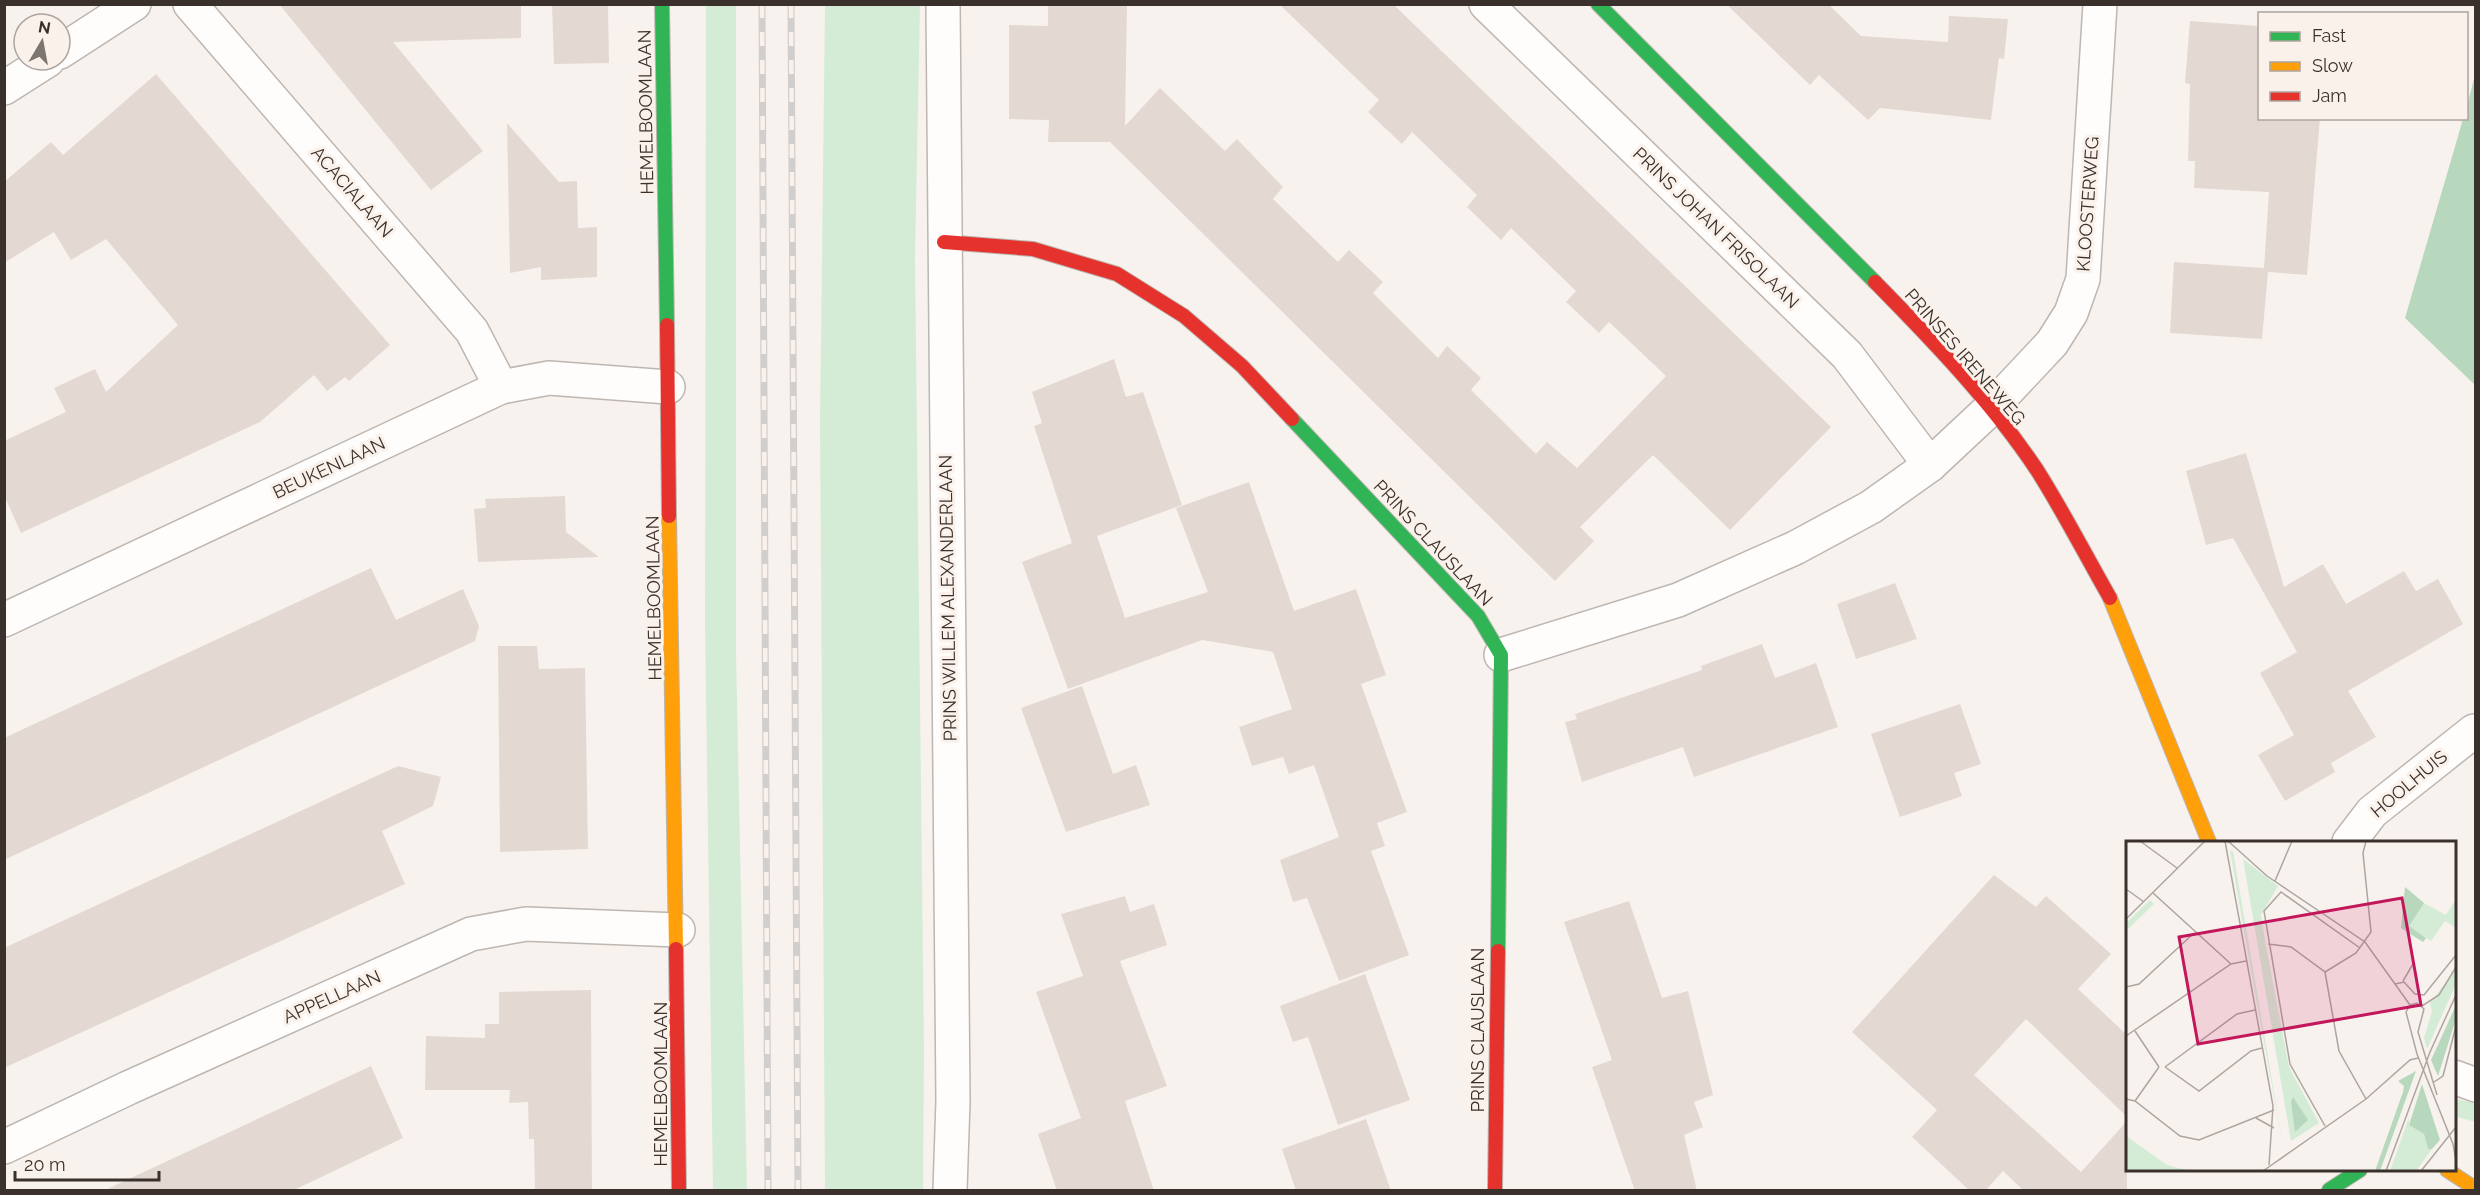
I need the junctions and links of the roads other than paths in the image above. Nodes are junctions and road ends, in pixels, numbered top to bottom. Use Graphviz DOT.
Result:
graph roads {
  1 [pos="134,4"];
  2 [pos="190,4"];
  3 [pos="662,4"];
  4 [pos="943,4"];
  5 [pos="1486,4"];
  6 [pos="1598,4"];
  7 [pos="2100,4"];
  8 [pos="72,44"];
  9 [pos="29,72"];
  10 [pos="4,88"];
  11 [pos="944,242"];
  12 [pos="501,387"];
  13 [pos="668,387"];
  14 [pos="1991,408"];
  15 [pos="1930,465"];
  16 [pos="4,620"];
  17 [pos="1501,655"];
  18 [pos="2474,732"];
  19 [pos="2208,841"];
  20 [pos="2350,841"];
  21 [pos="678,930"];
  22 [pos="2456,1078"];
  23 [pos="2475,1085"];
  24 [pos="4,1147"];
  25 [pos="2357,1171"];
  26 [pos="2448,1171"];
  27 [pos="2475,1189"];
  28 [pos="679,1191"];
  29 [pos="950,1191"];
  30 [pos="1495,1191"];
  31 [pos="2329,1191"];
  1 -- 8 [label="street"];
  2 -- 12 [label="street, ACACIALAAN"];
  3 -- 13 [label="street, HEMELBOOMLAAN"];
  4 -- 11 [label="street, PRINS WILLEM ALEXANDERLAAN"];
  5 -- 15 [label="street, PRINS JOHAN FRISOLAAN"];
  6 -- 14 [label="street, PRINSES IRENEWEG"];
  7 -- 14 [label="street, KLOOSTERWEG"];
  9 -- 10 [label="street"];
  11 -- 17 [label="street, PRINS CLAUSLAAN"];
  11 -- 29 [label="street, PRINS WILLEM ALEXANDERLAAN"];
  12 -- 13 [label="street, BEUKENLAAN"];
  12 -- 16 [label="street, BEUKENLAAN"];
  13 -- 21 [label="street, HEMELBOOMLAAN"];
  14 -- 15 [label="street, KLOOSTERWEG"];
  14 -- 19 [label="street, PRINSES IRENEWEG"];
  15 -- 17 [label="street, KLOOSTERWEG"];
  17 -- 30 [label="street, PRINS CLAUSLAAN"];
  18 -- 20 [label="street, HOOLHUIS"];
  21 -- 24 [label="street, APPELLAAN"];
  21 -- 28 [label="street, HEMELBOOMLAAN"];
  22 -- 23 [label="street"];
  25 -- 31 [label="street"];
  26 -- 27 [label="street"];
}
